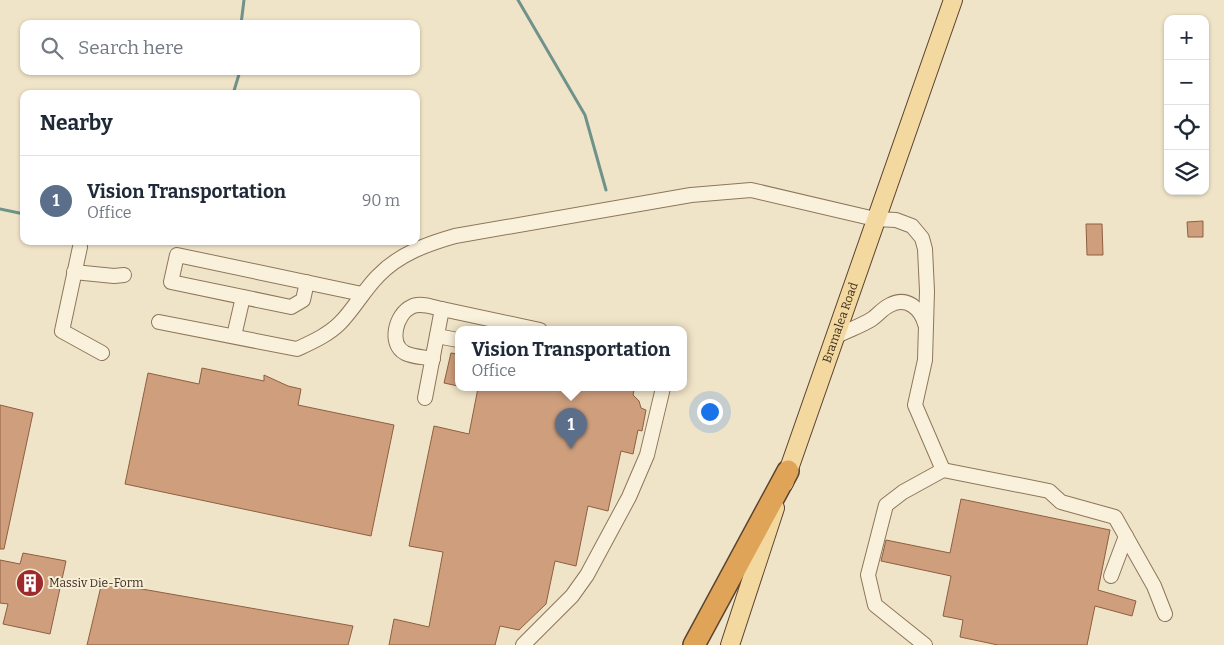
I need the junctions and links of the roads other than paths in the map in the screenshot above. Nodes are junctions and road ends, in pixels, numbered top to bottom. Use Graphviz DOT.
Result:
graph roads {
  1 [pos="953,0"];
  2 [pos="875,219"];
  3 [pos="80,247"];
  4 [pos="74,272"];
  5 [pos="124,274"];
  6 [pos="307,282"];
  7 [pos="362,294"];
  8 [pos="243,297"];
  9 [pos="442,309"];
  10 [pos="159,322"];
  11 [pos="484,324"];
  12 [pos="503,326"];
  13 [pos="926,331"];
  14 [pos="234,336"];
  15 [pos="437,336"];
  16 [pos="836,336"];
  17 [pos="455,339"];
  18 [pos="102,353"];
  19 [pos="432,359"];
  20 [pos="662,391"];
  21 [pos="425,398"];
  22 [pos="943,470"];
  23 [pos="788,471"];
  24 [pos="1126,536"];
  25 [pos="1111,576"];
  26 [pos="1165,614"];
  27 [pos="523,645"];
  28 [pos="694,645"];
  29 [pos="730,645"];
  30 [pos="925,645"];
  1 -- 2 [label="main road, Bramalea Road"];
  2 -- 7 [label="lane"];
  2 -- 13 [label="lane"];
  2 -- 16 [label="main road, Bramalea Road"];
  3 -- 4 [label="lane"];
  4 -- 5 [label="lane"];
  4 -- 18 [label="lane"];
  6 -- 7 [label="lane"];
  6 -- 8 [label="lane"];
  6 -- 8 [label="lane"];
  7 -- 14 [label="lane"];
  8 -- 14 [label="lane"];
  9 -- 11 [label="lane"];
  9 -- 15 [label="lane"];
  9 -- 19 [label="lane"];
  10 -- 14 [label="lane"];
  11 -- 12 [label="lane"];
  13 -- 16 [label="lane"];
  13 -- 22 [label="lane"];
  15 -- 17 [label="lane"];
  15 -- 19 [label="lane"];
  16 -- 23 [label="main road, Bramalea Road"];
  19 -- 21 [label="lane"];
  20 -- 27 [label="lane"];
  22 -- 24 [label="lane"];
  22 -- 30 [label="lane"];
  23 -- 28 [label="highway"];
  23 -- 29 [label="main road, Bramalea Road"];
  24 -- 25 [label="lane"];
  24 -- 26 [label="lane"];
}
